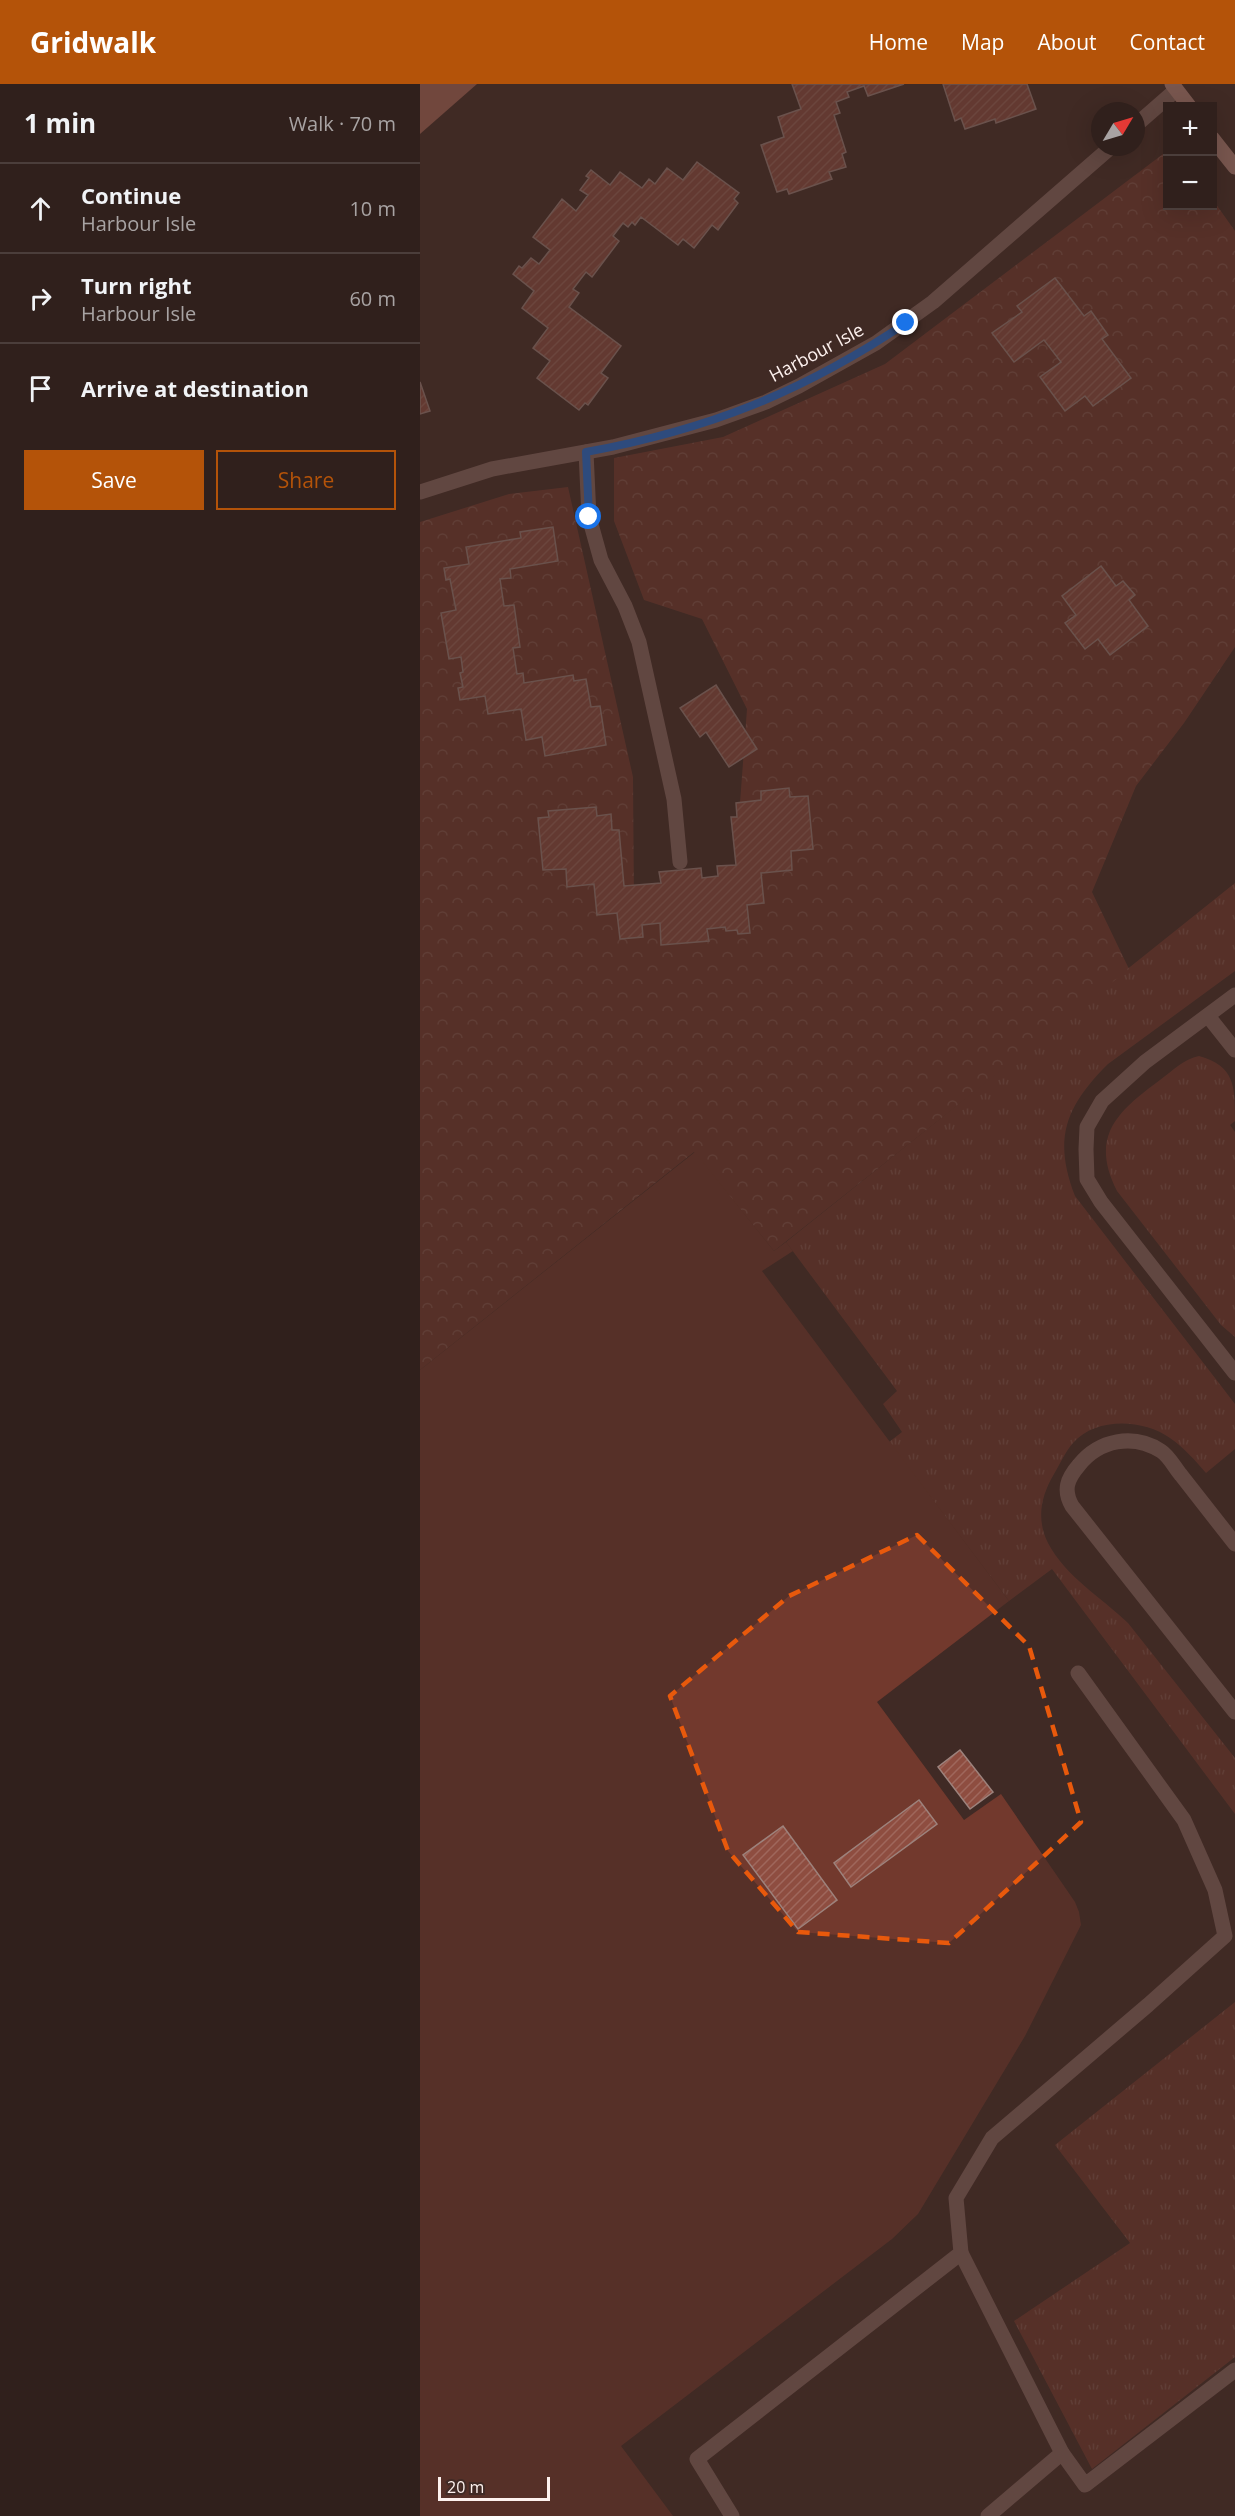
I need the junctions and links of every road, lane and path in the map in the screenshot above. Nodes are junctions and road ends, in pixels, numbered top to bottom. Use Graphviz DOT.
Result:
graph roads {
  1 [pos="1174,87"];
  2 [pos="1186,102"];
  3 [pos="1145,116"];
  4 [pos="1217,144"];
  5 [pos="1101,156"];
  6 [pos="1235,167"];
  7 [pos="586,452"];
  8 [pos="420,492"];
  9 [pos="680,862"];
  10 [pos="1235,995"];
  11 [pos="1208,1016"];
  12 [pos="1235,1050"];
  13 [pos="1235,1373"];
  14 [pos="1235,1544"];
  15 [pos="1078,1673"];
  16 [pos="1235,1712"];
  17 [pos="961,2253"];
  18 [pos="1235,2370"];
  19 [pos="1062,2452"];
  20 [pos="732,2516"];
  21 [pos="988,2516"];
  1 -- 2 [label="street"];
  1 -- 3 [label="street"];
  4 -- 6 [label="street"];
  5 -- 7 [label="street, Harbour Isle"];
  7 -- 8 [label="street, Harbour Isle"];
  7 -- 9 [label="street"];
  10 -- 11 [label="street"];
  11 -- 12 [label="street"];
  11 -- 13 [label="street"];
  14 -- 16 [label="street"];
  15 -- 17 [label="street"];
  17 -- 19 [label="street"];
  17 -- 20 [label="street"];
  18 -- 19 [label="street"];
  19 -- 21 [label="street"];
}
